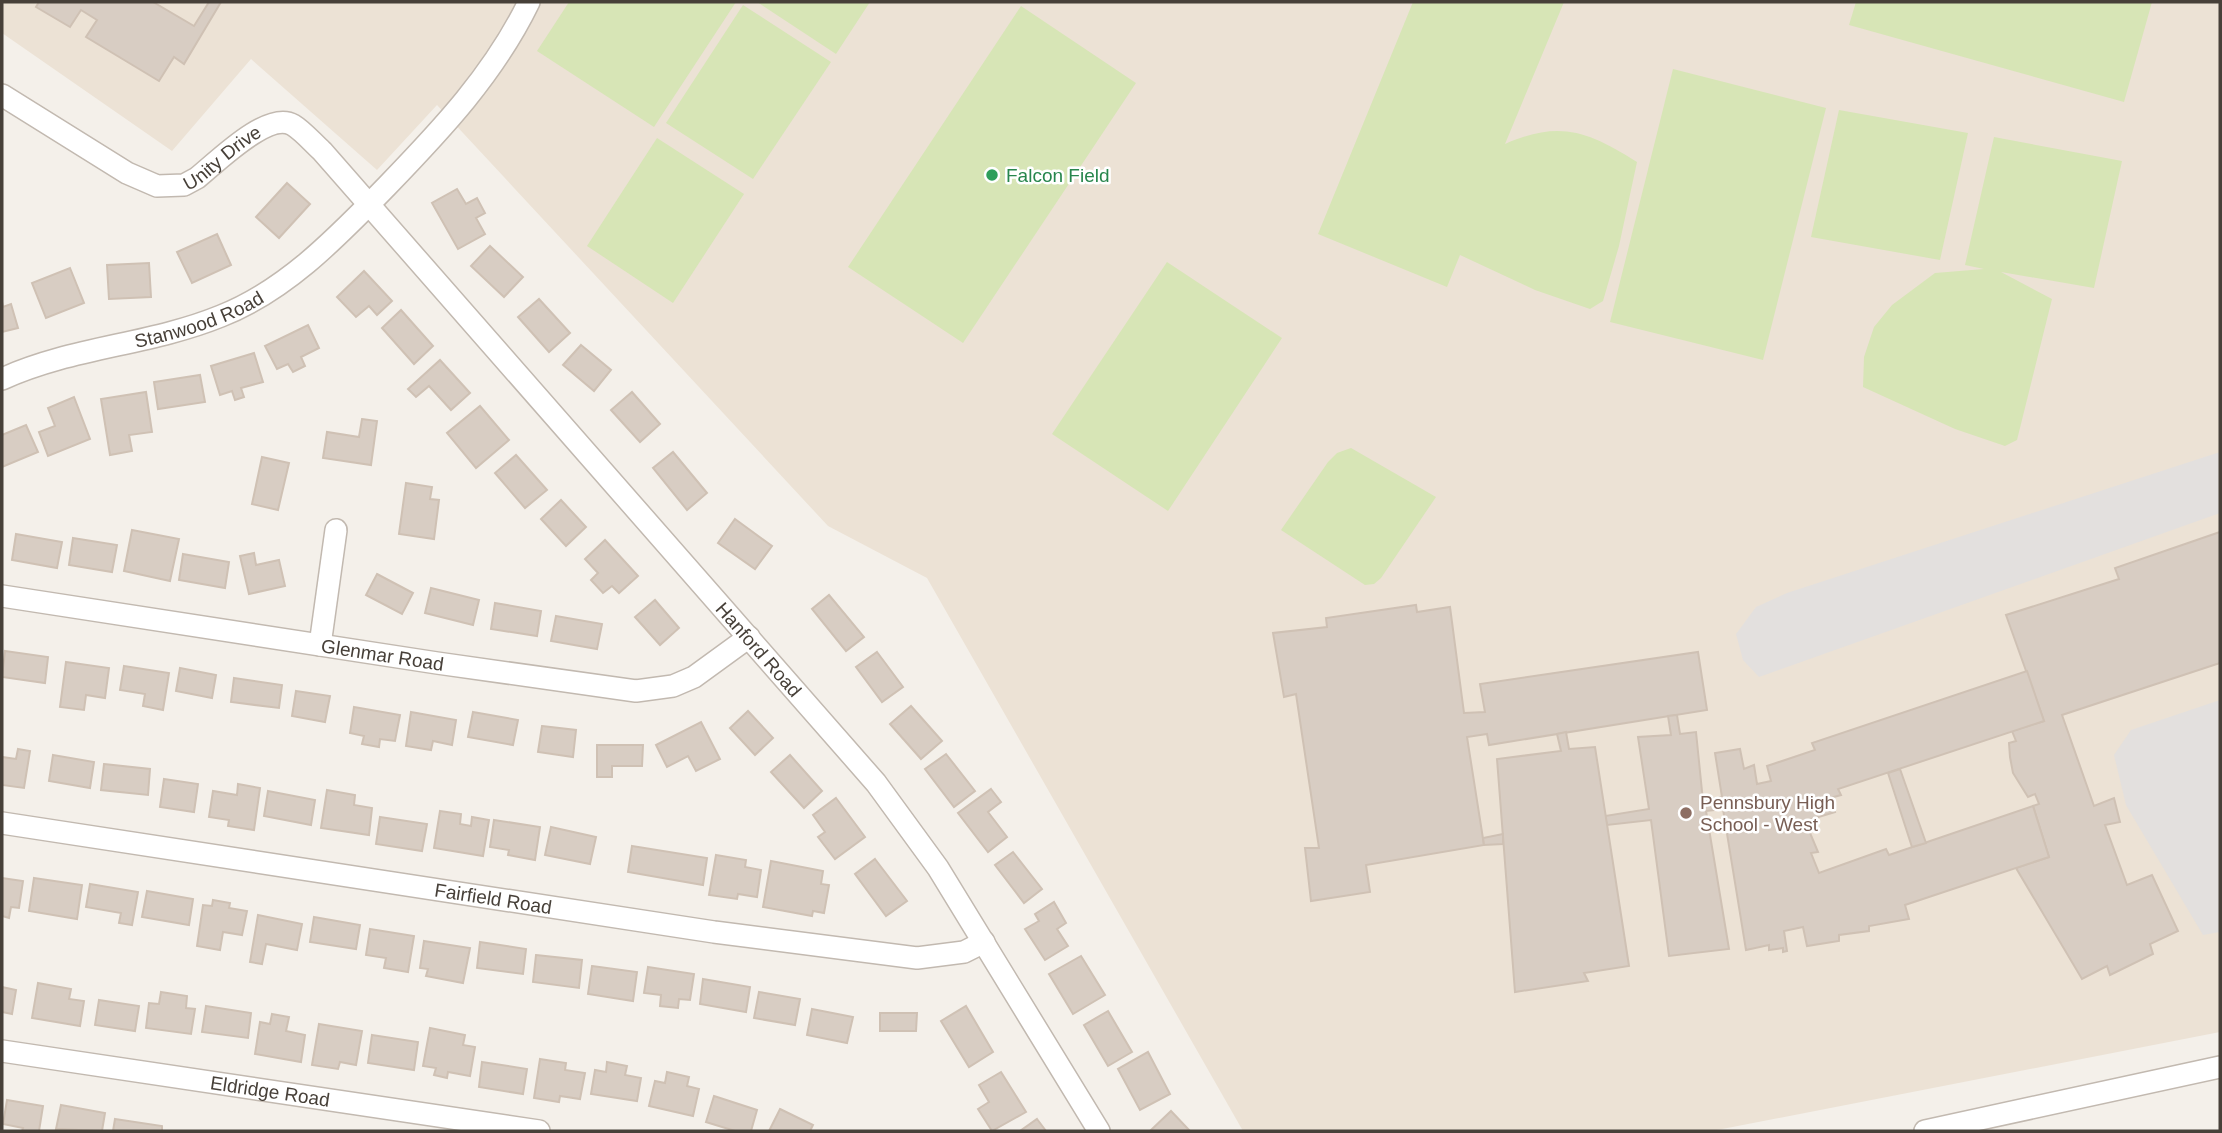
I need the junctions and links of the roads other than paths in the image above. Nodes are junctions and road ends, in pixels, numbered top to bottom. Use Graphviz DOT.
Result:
graph roads {
  1 [pos="529,2"];
  2 [pos="2,95"];
  3 [pos="369,204"];
  4 [pos="2,379"];
  5 [pos="336,530"];
  6 [pos="2,596"];
  7 [pos="749,637"];
  8 [pos="320,645"];
  9 [pos="2,823"];
  10 [pos="984,942"];
  11 [pos="2,1051"];
  12 [pos="2220,1068"];
  13 [pos="539,1131"];
  14 [pos="1099,1131"];
  15 [pos="1925,1131"];
  1 -- 3 [label="street, Stanwood Road"];
  2 -- 3 [label="street, Unity Drive"];
  3 -- 4 [label="street, Stanwood Road"];
  3 -- 7 [label="street, Hanford Road"];
  5 -- 8 [label="street"];
  6 -- 8 [label="street, Glenmar Road"];
  7 -- 8 [label="street, Glenmar Road"];
  7 -- 10 [label="street, Hanford Road"];
  9 -- 10 [label="street, Fairfield Road"];
  10 -- 14 [label="street, Hanford Road"];
  11 -- 13 [label="street, Eldridge Road"];
  12 -- 15 [label="street"];
}
